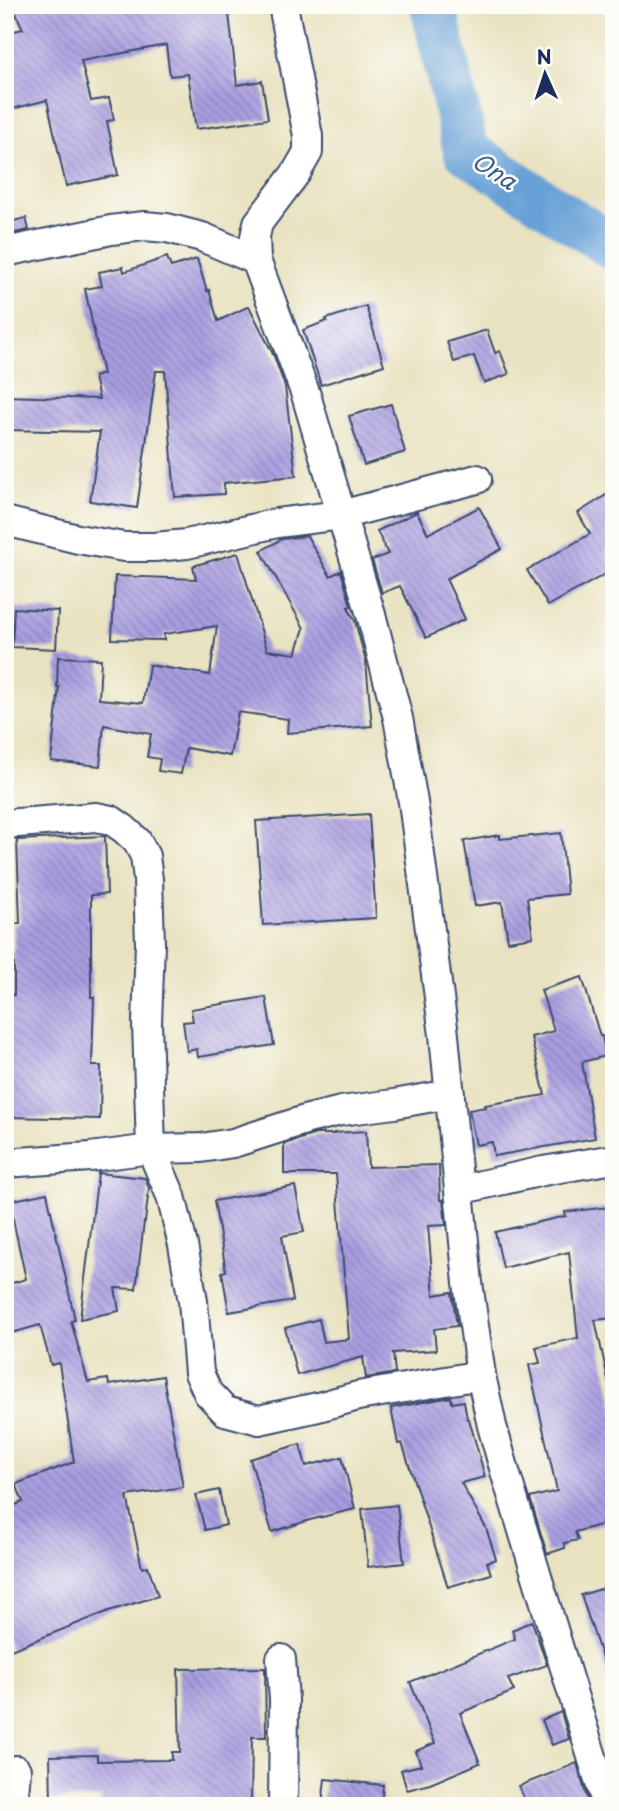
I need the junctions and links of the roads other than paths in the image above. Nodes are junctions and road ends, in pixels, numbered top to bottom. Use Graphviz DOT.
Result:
graph roads {
  1 [pos="283,5"];
  2 [pos="5,252"];
  3 [pos="256,260"];
  4 [pos="477,479"];
  5 [pos="341,515"];
  6 [pos="5,521"];
  7 [pos="5,824"];
  8 [pos="450,1094"];
  9 [pos="151,1149"];
  10 [pos="614,1159"];
  11 [pos="5,1163"];
  12 [pos="459,1190"];
  13 [pos="481,1375"];
  14 [pos="281,1659"];
  15 [pos="16,1770"];
  16 [pos="13,1806"];
  17 [pos="283,1806"];
  18 [pos="607,1806"];
  1 -- 3 [label="street"];
  2 -- 3 [label="street"];
  3 -- 5 [label="street"];
  4 -- 5 [label="street"];
  5 -- 6 [label="street"];
  5 -- 8 [label="street"];
  7 -- 9 [label="street"];
  8 -- 9 [label="street"];
  8 -- 12 [label="street"];
  9 -- 11 [label="street"];
  9 -- 13 [label="street"];
  10 -- 12 [label="street"];
  12 -- 13 [label="street"];
  13 -- 18 [label="street"];
  14 -- 17 [label="street"];
  15 -- 16 [label="street"];
}
